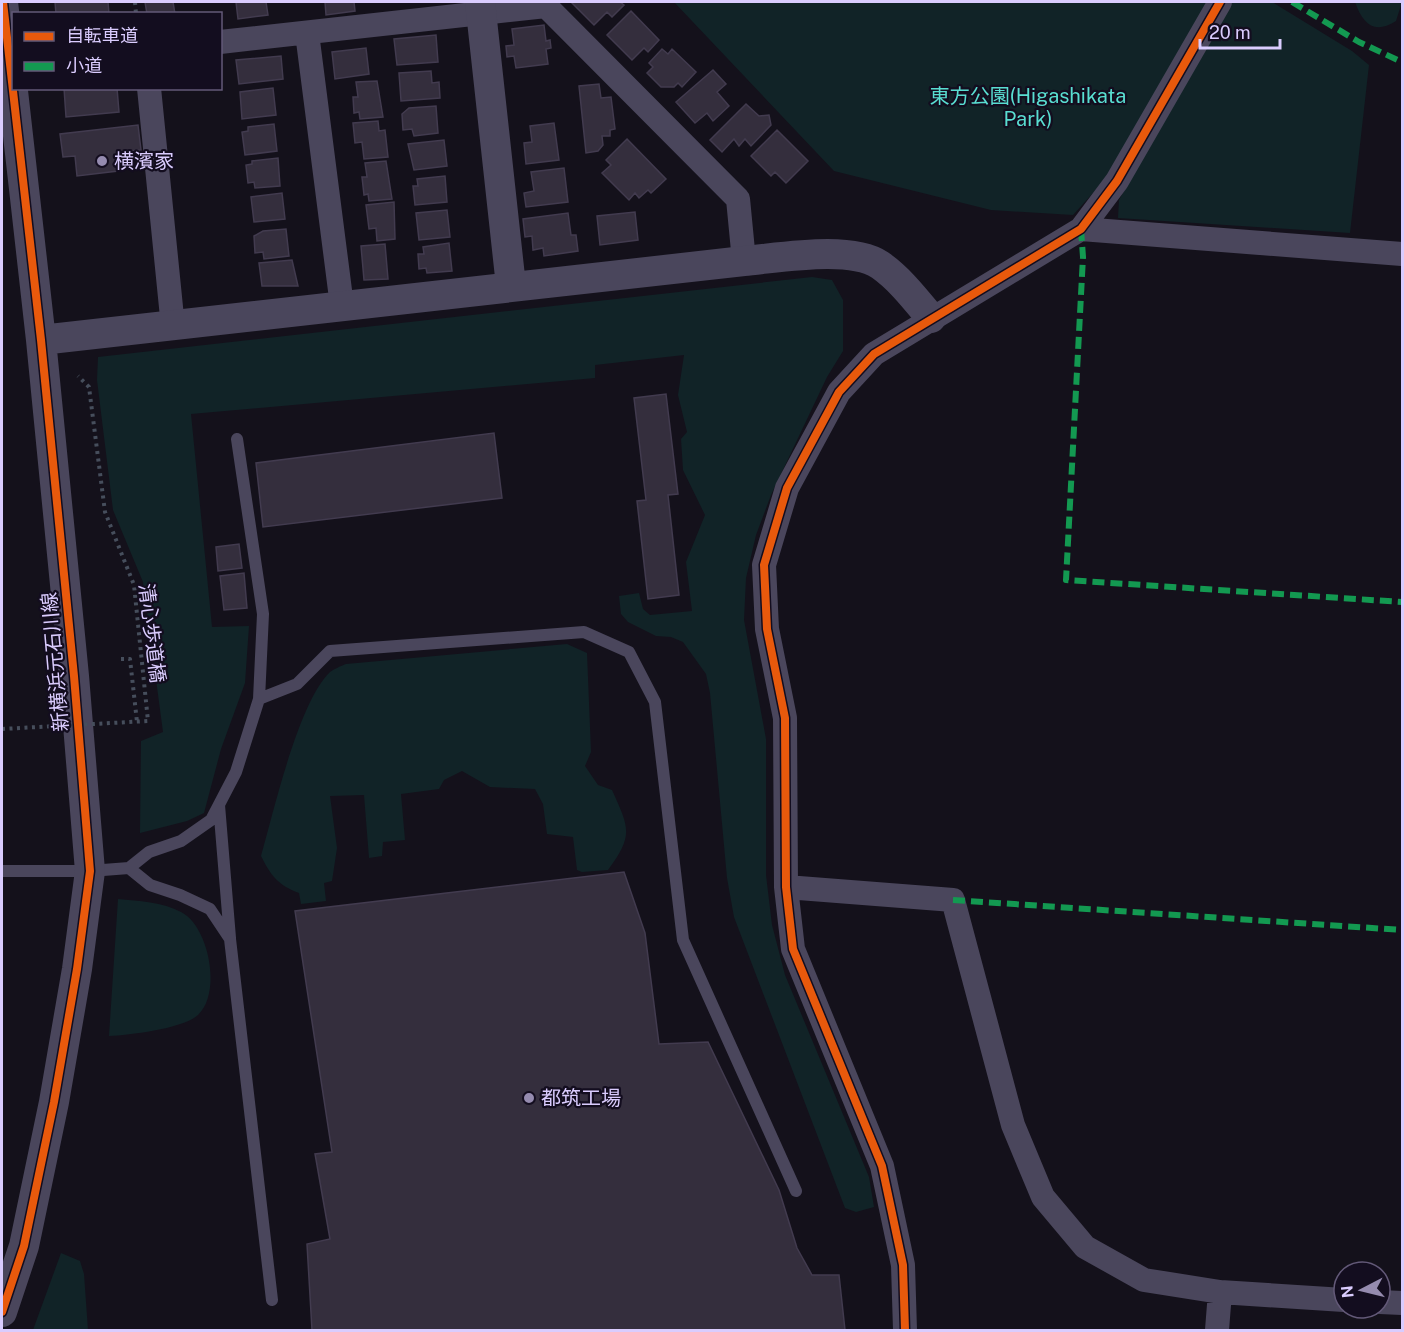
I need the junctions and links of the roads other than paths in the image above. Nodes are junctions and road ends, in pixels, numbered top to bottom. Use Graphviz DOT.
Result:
graph roads {
  1 [pos="3,2"];
  2 [pos="1220,2"];
  3 [pos="481,7"];
  4 [pos="307,33"];
  5 [pos="222,42"];
  6 [pos="12,82"];
  7 [pos="13,90"];
  8 [pos="149,90"];
  9 [pos="1081,229"];
  10 [pos="1402,254"];
  11 [pos="744,261"];
  12 [pos="511,286"];
  13 [pos="342,306"];
  14 [pos="931,318"];
  15 [pos="173,327"];
  16 [pos="41,340"];
  17 [pos="237,439"];
  18 [pos="259,699"];
  19 [pos="219,805"];
  20 [pos="129,868"];
  21 [pos="2,871"];
  22 [pos="90,871"];
  23 [pos="786,887"];
  24 [pos="230,939"];
  25 [pos="796,1191"];
  26 [pos="1220,1292"];
  27 [pos="1332,1299"];
  28 [pos="272,1300"];
  29 [pos="2,1312"];
  30 [pos="905,1330"];
  31 [pos="1217,1330"];
  1 -- 6 [label="street, 新横浜元石川線"];
  2 -- 9 [label="street"];
  3 -- 4 [label="street"];
  3 -- 11 [label="street"];
  3 -- 12 [label="street"];
  4 -- 5 [label="street"];
  4 -- 13 [label="street"];
  7 -- 16 [label="street, 新横浜元石川線"];
  8 -- 15 [label="street"];
  9 -- 10 [label="street"];
  9 -- 14 [label="street"];
  11 -- 12 [label="street"];
  11 -- 14 [label="street"];
  12 -- 13 [label="street"];
  13 -- 15 [label="street"];
  14 -- 23 [label="street"];
  15 -- 16 [label="street"];
  16 -- 22 [label="street, 新横浜元石川線"];
  17 -- 18 [label="lane"];
  18 -- 19 [label="lane"];
  18 -- 25 [label="lane"];
  19 -- 20 [label="lane"];
  19 -- 24 [label="lane"];
  20 -- 22 [label="lane"];
  20 -- 24 [label="lane"];
  21 -- 22 [label="lane"];
  22 -- 29 [label="street, 新横浜元石川線"];
  23 -- 26 [label="street"];
  23 -- 30 [label="street"];
  24 -- 28 [label="lane"];
  26 -- 27 [label="street"];
  26 -- 31 [label="street"];
}
